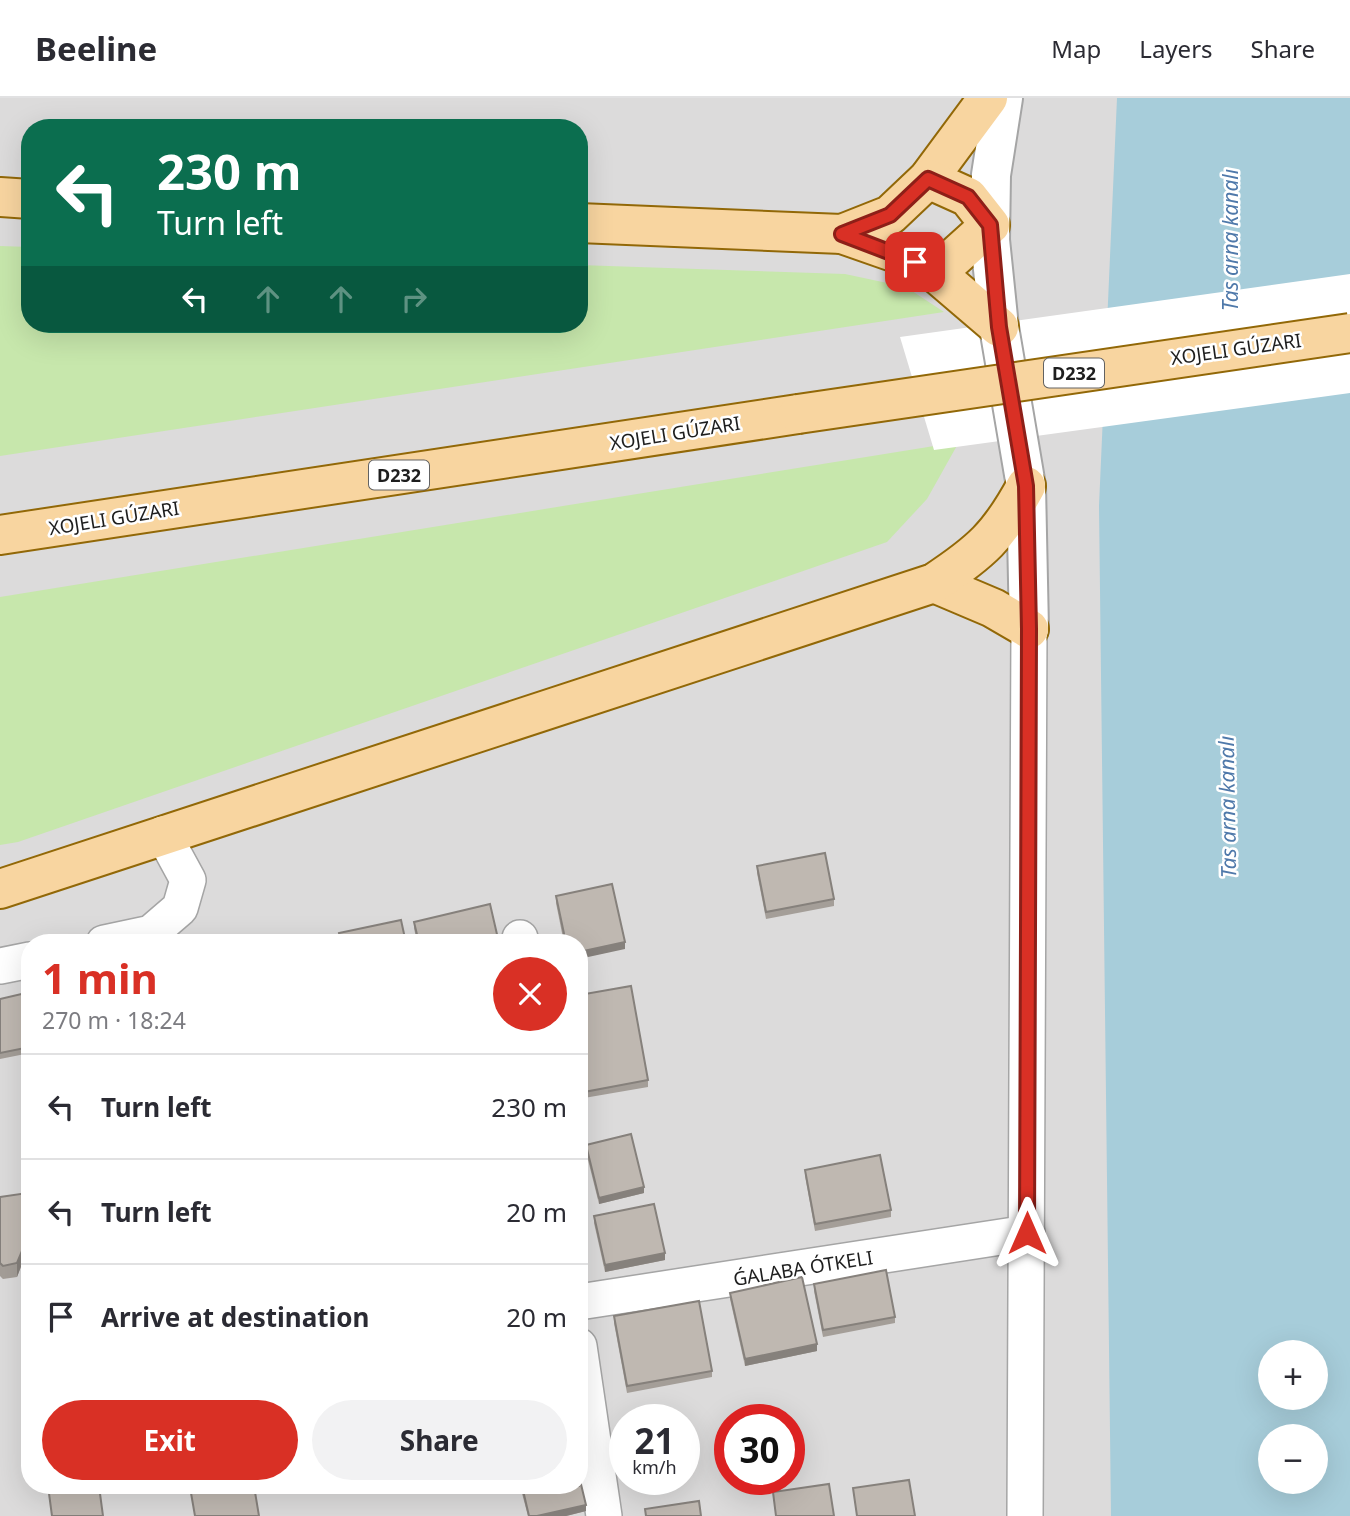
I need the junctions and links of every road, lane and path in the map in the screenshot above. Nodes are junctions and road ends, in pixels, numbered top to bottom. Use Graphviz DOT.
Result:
graph roads {
  1 [pos="988,98"];
  2 [pos="1003,98"];
  3 [pos="928,179"];
  4 [pos="0,197"];
  5 [pos="21,198"];
  6 [pos="588,223"];
  7 [pos="990,225"];
  8 [pos="842,234"];
  9 [pos="915,262"];
  10 [pos="999,327"];
  11 [pos="1350,333"];
  12 [pos="1026,486"];
  13 [pos="0,535"];
  14 [pos="934,583"];
  15 [pos="1029,629"];
  16 [pos="163,834"];
  17 [pos="0,889"];
  18 [pos="146,934"];
  19 [pos="21,962"];
  20 [pos="0,967"];
  21 [pos="1027,1233"];
  22 [pos="588,1301"];
  23 [pos="588,1407"];
  24 [pos="604,1516"];
  25 [pos="1025,1516"];
  1 -- 3 [label="main road"];
  2 -- 7 [label="street"];
  3 -- 7 [label="main road"];
  3 -- 8 [label="main road"];
  4 -- 5 [label="main road"];
  6 -- 8 [label="main road"];
  7 -- 9 [label="main road"];
  7 -- 10 [label="street"];
  8 -- 9 [label="main road"];
  9 -- 10 [label="main road"];
  10 -- 12 [label="street"];
  11 -- 13 [label="main road, D232, bridge"];
  12 -- 14 [label="main road"];
  12 -- 15 [label="street"];
  14 -- 15 [label="main road"];
  14 -- 16 [label="main road"];
  15 -- 21 [label="street"];
  16 -- 17 [label="main road"];
  16 -- 18 [label="street"];
  19 -- 20 [label="street"];
  21 -- 22 [label="street, ǴALABA ÓTKELI"];
  21 -- 25 [label="street"];
  23 -- 24 [label="street"];
}
